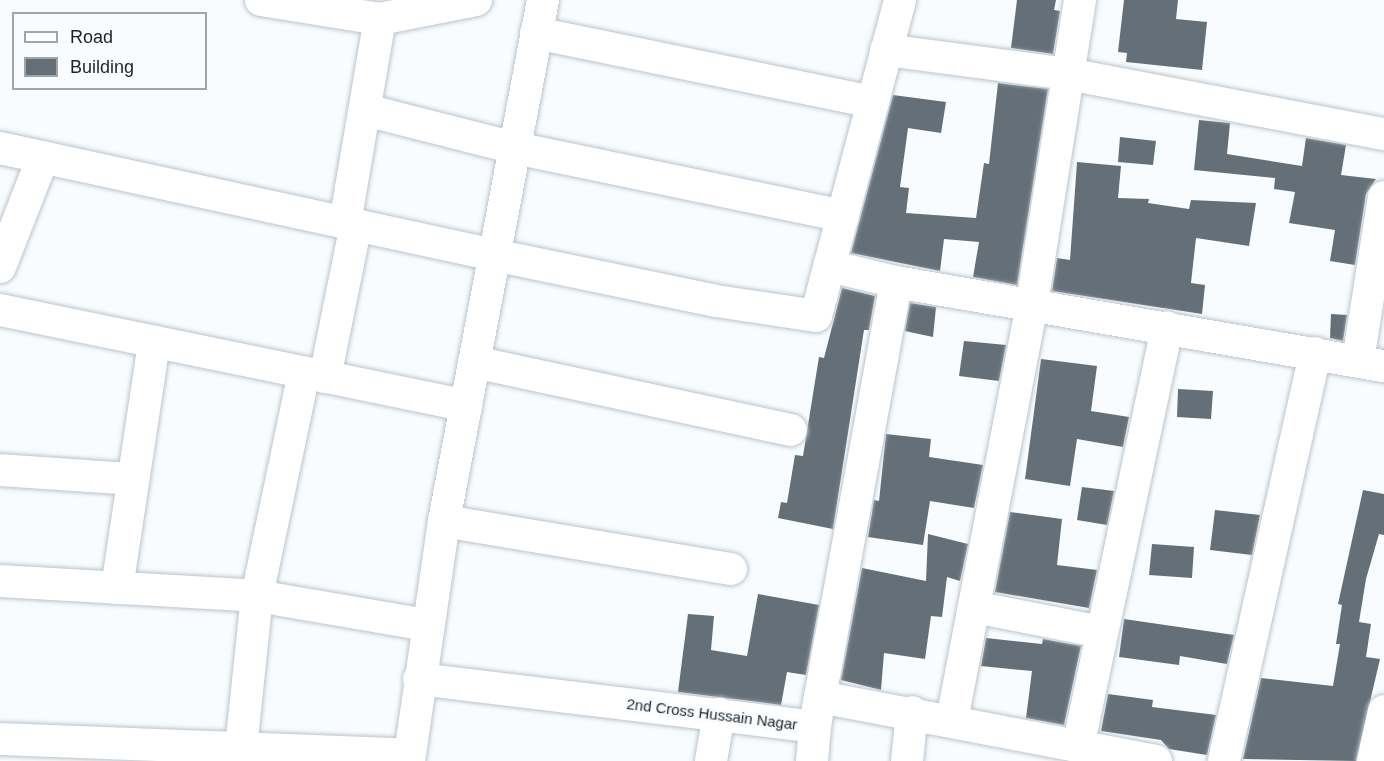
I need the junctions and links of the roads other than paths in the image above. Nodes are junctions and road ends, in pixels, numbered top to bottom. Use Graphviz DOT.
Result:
graph roads {
  1 [pos="261,0"];
  2 [pos="476,0"];
  3 [pos="543,0"];
  4 [pos="900,0"];
  5 [pos="1080,0"];
  6 [pos="380,20"];
  7 [pos="536,33"];
  8 [pos="886,50"];
  9 [pos="1068,74"];
  10 [pos="873,102"];
  11 [pos="365,110"];
  12 [pos="1384,134"];
  13 [pos="0,148"];
  14 [pos="514,148"];
  15 [pos="43,157"];
  16 [pos="1384,197"];
  17 [pos="843,216"];
  18 [pos="350,224"];
  19 [pos="494,255"];
  20 [pos="829,266"];
  21 [pos="0,267"];
  22 [pos="896,282"];
  23 [pos="1032,303"];
  24 [pos="0,310"];
  25 [pos="1167,327"];
  26 [pos="154,342"];
  27 [pos="1315,353"];
  28 [pos="474,362"];
  29 [pos="1371,363"];
  30 [pos="315,375"];
  31 [pos="466,406"];
  32 [pos="791,430"];
  33 [pos="0,470"];
  34 [pos="133,479"];
  35 [pos="444,521"];
  36 [pos="732,569"];
  37 [pos="0,581"];
  38 [pos="117,588"];
  39 [pos="257,596"];
  40 [pos="974,607"];
  41 [pos="427,625"];
  42 [pos="1102,632"];
  43 [pos="418,679"];
  44 [pos="1384,711"];
  45 [pos="817,712"];
  46 [pos="912,712"];
  47 [pos="719,714"];
  48 [pos="952,720"];
  49 [pos="0,739"];
  50 [pos="1078,747"];
  51 [pos="241,748"];
  52 [pos="409,758"];
  53 [pos="711,761"];
  54 [pos="812,761"];
  55 [pos="907,761"];
  56 [pos="1156,761"];
  57 [pos="1224,761"];
  58 [pos="1372,761"];
  1 -- 6 [label="street"];
  2 -- 6 [label="street"];
  3 -- 7 [label="street"];
  4 -- 8 [label="street"];
  5 -- 9 [label="street"];
  6 -- 11 [label="street"];
  7 -- 10 [label="street"];
  7 -- 14 [label="street"];
  8 -- 9 [label="street"];
  8 -- 10 [label="street"];
  9 -- 12 [label="street"];
  9 -- 23 [label="street"];
  10 -- 17 [label="street"];
  11 -- 14 [label="street"];
  11 -- 18 [label="street"];
  13 -- 15 [label="street"];
  14 -- 17 [label="street"];
  14 -- 19 [label="street"];
  15 -- 18 [label="street"];
  15 -- 21 [label="street"];
  16 -- 29 [label="street"];
  17 -- 20 [label="street"];
  18 -- 19 [label="street"];
  18 -- 30 [label="street"];
  19 -- 20 [label="street"];
  19 -- 28 [label="street"];
  20 -- 22 [label="street"];
  22 -- 23 [label="street"];
  22 -- 45 [label="street"];
  23 -- 25 [label="street"];
  23 -- 40 [label="street"];
  24 -- 26 [label="street"];
  25 -- 27 [label="street"];
  25 -- 42 [label="street"];
  26 -- 30 [label="street"];
  26 -- 34 [label="street"];
  27 -- 29 [label="street"];
  27 -- 57 [label="street"];
  28 -- 31 [label="street"];
  28 -- 32 [label="street"];
  30 -- 31 [label="street"];
  30 -- 39 [label="street"];
  31 -- 35 [label="street"];
  33 -- 34 [label="street"];
  34 -- 38 [label="street"];
  35 -- 36 [label="street"];
  35 -- 41 [label="street"];
  37 -- 38 [label="street"];
  38 -- 39 [label="street"];
  39 -- 41 [label="street"];
  39 -- 51 [label="street"];
  40 -- 42 [label="street"];
  40 -- 48 [label="street"];
  41 -- 43 [label="street"];
  42 -- 50 [label="street"];
  43 -- 47 [label="street, 2nd Cross Hussain Nagar"];
  43 -- 52 [label="street"];
  44 -- 58 [label="street"];
  45 -- 46 [label="street, 2nd Cross Hussain Nagar"];
  45 -- 47 [label="street, 2nd Cross Hussain Nagar"];
  45 -- 54 [label="street"];
  46 -- 48 [label="street, 2nd Cross Hussain Nagar"];
  46 -- 55 [label="street"];
  47 -- 53 [label="street"];
  48 -- 50 [label="street, 2nd Cross Hussain Nagar"];
  49 -- 51 [label="street"];
  50 -- 56 [label="street, 2nd Cross Hussain Nagar"];
  51 -- 52 [label="street"];
}
